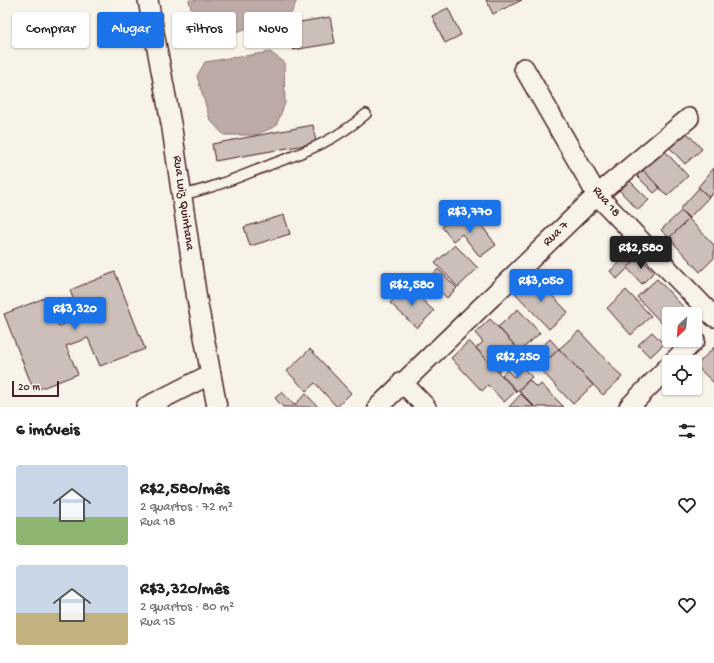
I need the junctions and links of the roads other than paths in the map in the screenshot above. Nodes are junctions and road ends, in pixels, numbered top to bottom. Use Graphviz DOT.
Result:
graph roads {
  1 [pos="148,0"];
  2 [pos="524,68"];
  3 [pos="366,114"];
  4 [pos="689,118"];
  5 [pos="182,195"];
  6 [pos="597,195"];
  7 [pos="714,319"];
  8 [pos="702,332"];
  9 [pos="688,347"];
  10 [pos="680,355"];
  11 [pos="662,373"];
  12 [pos="210,374"];
  13 [pos="402,382"];
  14 [pos="146,407"];
  15 [pos="217,407"];
  16 [pos="378,407"];
  17 [pos="426,407"];
  18 [pos="629,407"];
  1 -- 5 [label="street, Rua Luiz Quintana"];
  2 -- 6 [label="street, Rua 18"];
  3 -- 5 [label="lane"];
  4 -- 6 [label="street, Rua 7"];
  5 -- 12 [label="street, Rua Luiz Quintana"];
  6 -- 7 [label="street, Rua 18"];
  6 -- 13 [label="street, Rua 7"];
  7 -- 8 [label="street"];
  9 -- 10 [label="street"];
  11 -- 18 [label="street"];
  12 -- 14 [label="street"];
  12 -- 15 [label="street, Rua Luiz Quintana"];
  13 -- 16 [label="street, Rua 7"];
  13 -- 17 [label="street"];
}
